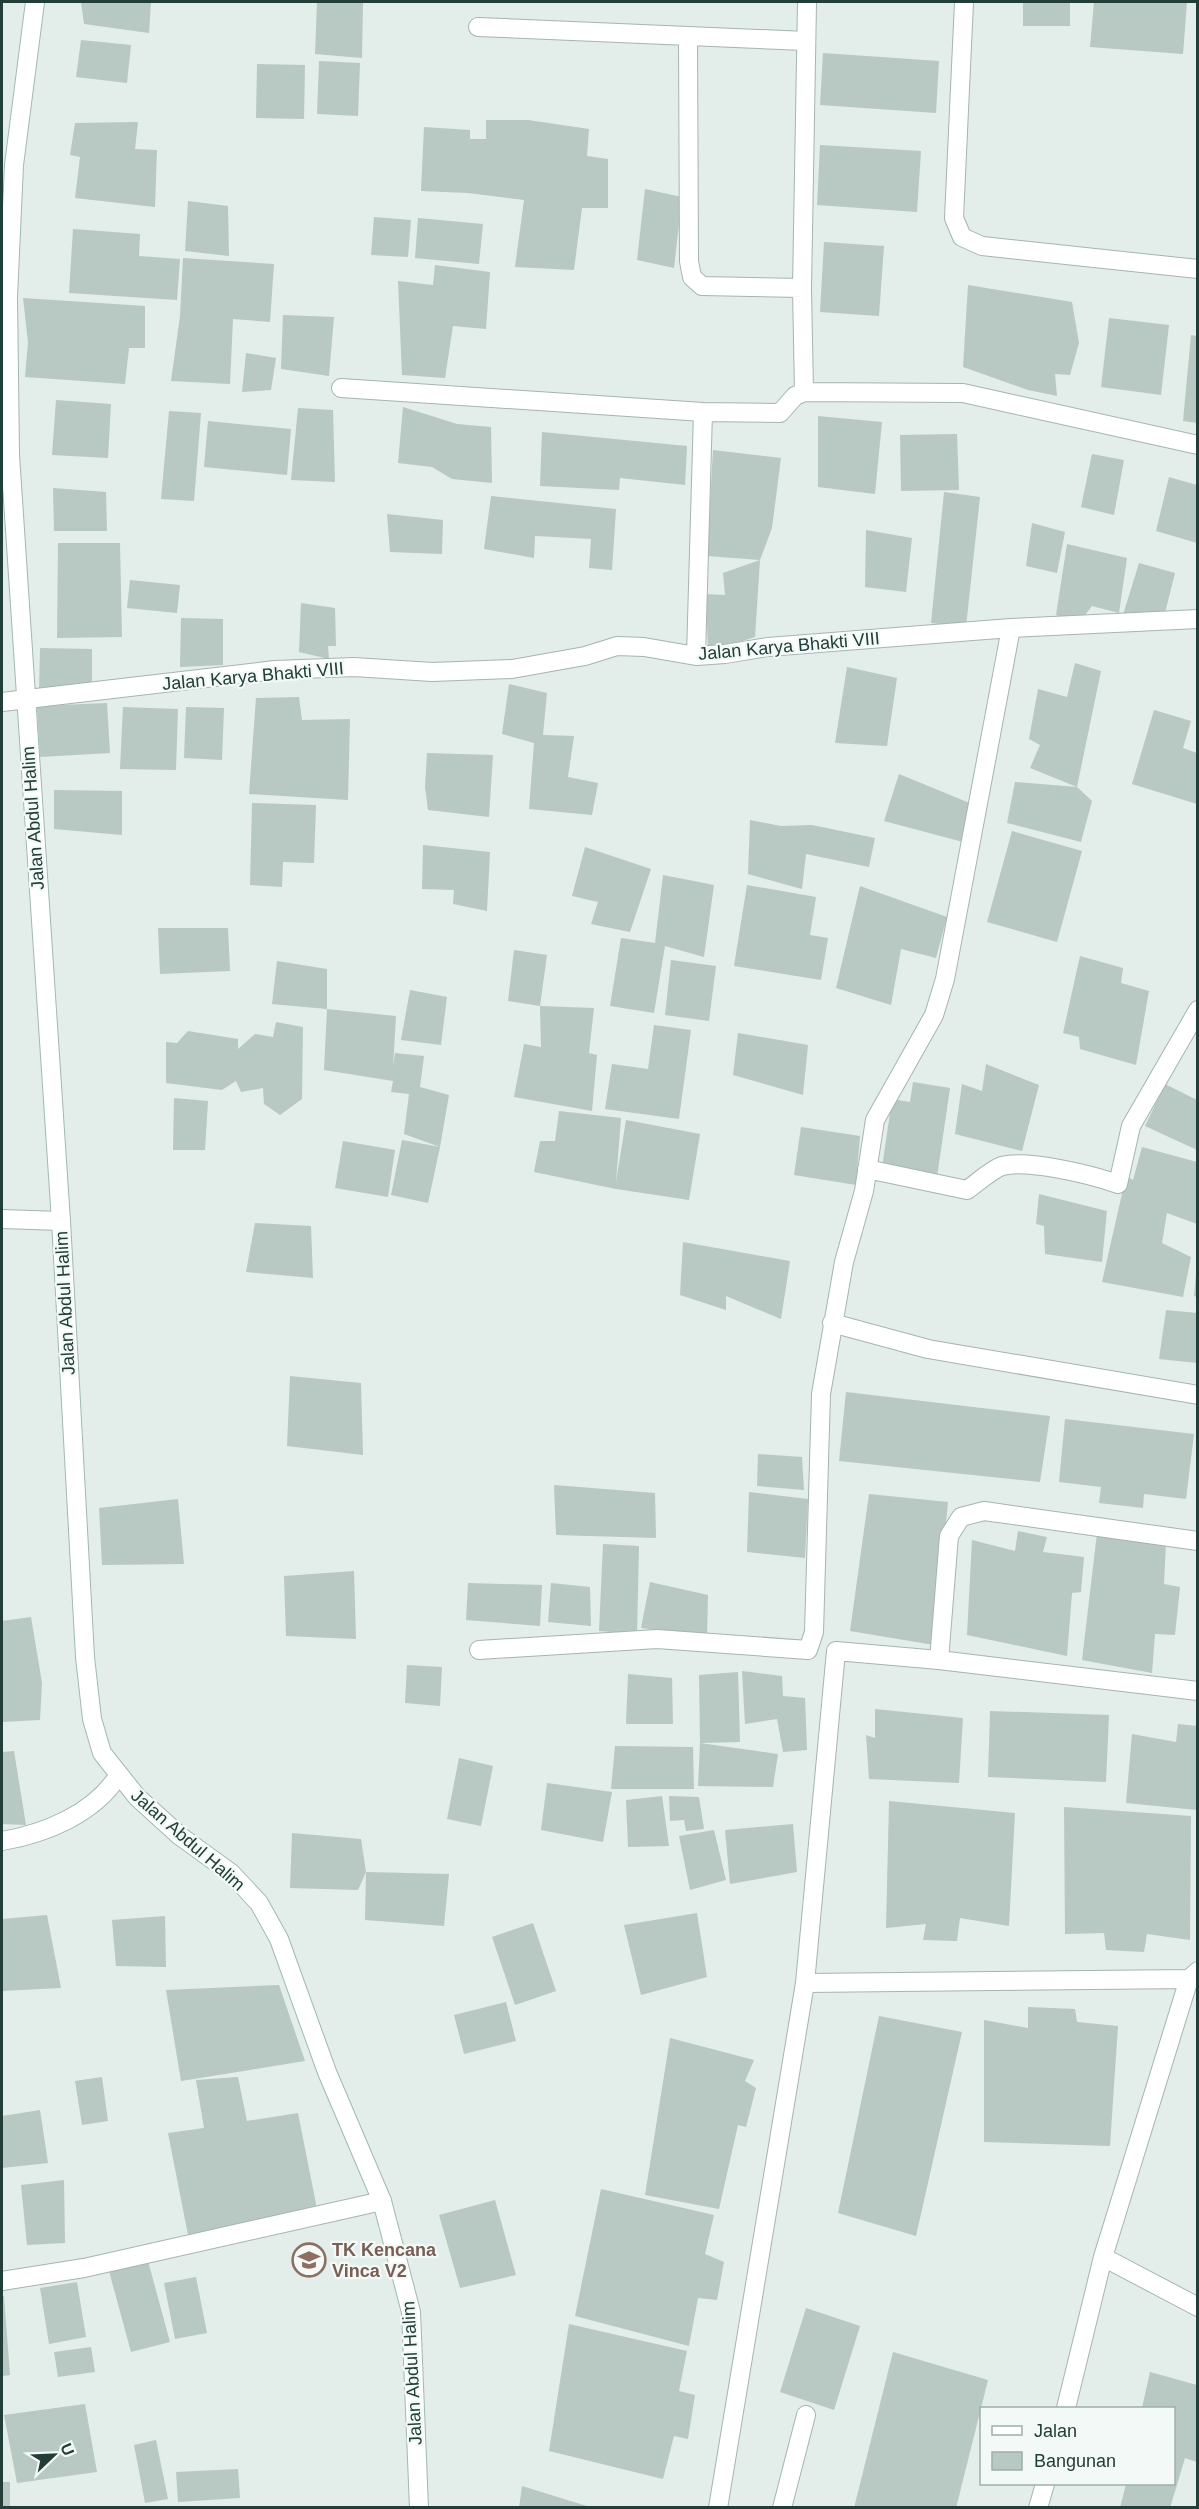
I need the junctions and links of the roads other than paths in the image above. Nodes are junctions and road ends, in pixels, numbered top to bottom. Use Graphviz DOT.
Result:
graph roads {
  1 [pos="35,2"];
  2 [pos="807,2"];
  3 [pos="964,2"];
  4 [pos="478,27"];
  5 [pos="688,36"];
  6 [pos="806,40"];
  7 [pos="8,165"];
  8 [pos="1197,269"];
  9 [pos="802,288"];
  10 [pos="341,388"];
  11 [pos="804,392"];
  12 [pos="703,412"];
  13 [pos="1197,445"];
  14 [pos="1197,619"];
  15 [pos="1011,628"];
  16 [pos="696,656"];
  17 [pos="25,700"];
  18 [pos="2,702"];
  19 [pos="1197,1010"];
  20 [pos="867,1169"];
  21 [pos="2,1219"];
  22 [pos="61,1221"];
  23 [pos="832,1323"];
  24 [pos="1197,1395"];
  25 [pos="1197,1540"];
  26 [pos="479,1650"];
  27 [pos="939,1660"];
  28 [pos="1197,1691"];
  29 [pos="118,1776"];
  30 [pos="2,1841"];
  31 [pos="1193,1975"];
  32 [pos="805,1983"];
  33 [pos="382,2200"];
  34 [pos="1103,2257"];
  35 [pos="2,2281"];
  36 [pos="1197,2307"];
  37 [pos="1066,2407"];
  38 [pos="806,2415"];
  39 [pos="1045,2485"];
  40 [pos="419,2508"];
  41 [pos="718,2508"];
  42 [pos="782,2508"];
  43 [pos="1038,2508"];
  1 -- 7 [label="street, Jalan Abdul Halim"];
  2 -- 6 [label="street"];
  3 -- 8 [label="street"];
  4 -- 5 [label="street"];
  5 -- 6 [label="street"];
  5 -- 9 [label="street"];
  6 -- 9 [label="street"];
  7 -- 17 [label="street, Jalan Abdul Halim"];
  9 -- 11 [label="street"];
  10 -- 12 [label="street"];
  11 -- 12 [label="street"];
  11 -- 13 [label="street"];
  12 -- 16 [label="street"];
  14 -- 15 [label="street, Jalan Karya Bhakti VIII"];
  15 -- 16 [label="street, Jalan Karya Bhakti VIII"];
  15 -- 20 [label="street"];
  16 -- 17 [label="street, Jalan Karya Bhakti VIII"];
  17 -- 18 [label="street, Jalan Karya Bhakti VIII"];
  17 -- 22 [label="street, Jalan Abdul Halim"];
  19 -- 20 [label="street"];
  20 -- 23 [label="street"];
  21 -- 22 [label="street"];
  22 -- 29 [label="street, Jalan Abdul Halim"];
  23 -- 24 [label="street"];
  23 -- 26 [label="street"];
  25 -- 27 [label="street"];
  27 -- 28 [label="street"];
  27 -- 32 [label="street"];
  29 -- 30 [label="street"];
  29 -- 33 [label="street, Jalan Abdul Halim"];
  31 -- 32 [label="street"];
  31 -- 34 [label="street"];
  32 -- 41 [label="street"];
  33 -- 35 [label="street"];
  33 -- 40 [label="street, Jalan Abdul Halim"];
  34 -- 36 [label="street"];
  34 -- 37 [label="street"];
  38 -- 42 [label="street"];
  39 -- 43 [label="street"];
}
